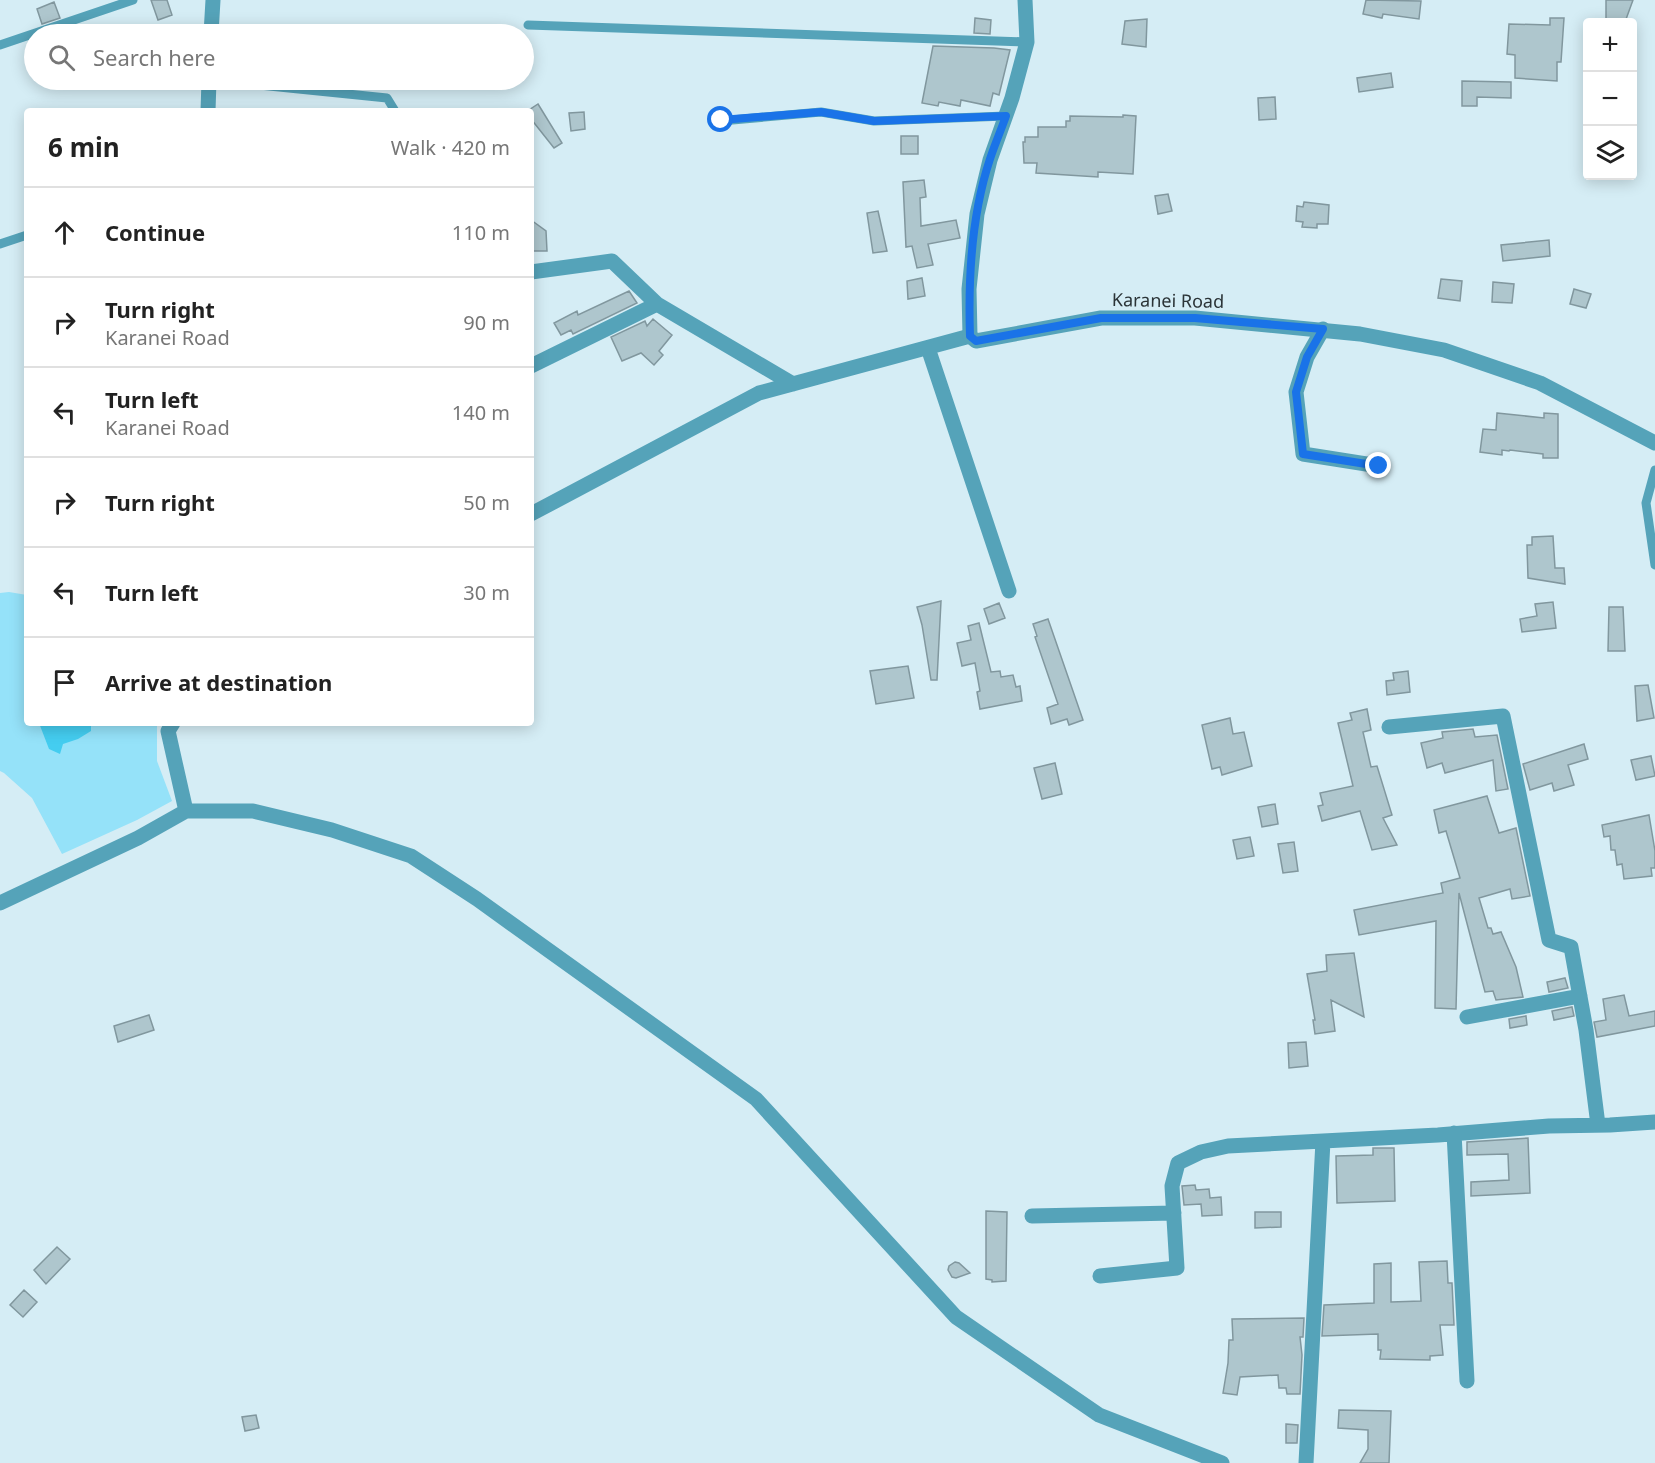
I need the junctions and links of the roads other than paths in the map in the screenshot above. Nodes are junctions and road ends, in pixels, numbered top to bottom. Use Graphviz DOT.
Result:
graph roads {
  1 [pos="133,0"];
  2 [pos="213,0"];
  3 [pos="1025,0"];
  4 [pos="62,24"];
  5 [pos="212,24"];
  6 [pos="534,26"];
  7 [pos="24,37"];
  8 [pos="1027,42"];
  9 [pos="0,45"];
  10 [pos="209,90"];
  11 [pos="308,90"];
  12 [pos="208,108"];
  13 [pos="393,108"];
  14 [pos="1006,116"];
  15 [pos="721,120"];
  16 [pos="24,236"];
  17 [pos="0,244"];
  18 [pos="534,272"];
  19 [pos="657,304"];
  20 [pos="1323,329"];
  21 [pos="970,336"];
  22 [pos="928,348"];
  23 [pos="534,365"];
  24 [pos="792,384"];
  25 [pos="1655,443"];
  26 [pos="1379,466"];
  27 [pos="1655,470"];
  28 [pos="534,512"];
  29 [pos="1655,565"];
  30 [pos="1009,591"];
  31 [pos="171,726"];
  32 [pos="1389,727"];
  33 [pos="186,811"];
  34 [pos="0,903"];
  35 [pos="1580,996"];
  36 [pos="1467,1017"];
  37 [pos="1655,1122"];
  38 [pos="1598,1125"];
  39 [pos="1454,1133"];
  40 [pos="1323,1141"];
  41 [pos="1174,1213"];
  42 [pos="1032,1216"];
  43 [pos="1100,1276"];
  44 [pos="1467,1381"];
  45 [pos="1222,1463"];
  46 [pos="1305,1463"];
  1 -- 4 [label="lane"];
  2 -- 5 [label="street"];
  3 -- 8 [label="street"];
  6 -- 8 [label="lane"];
  7 -- 9 [label="lane"];
  8 -- 14 [label="street"];
  10 -- 12 [label="street"];
  11 -- 13 [label="lane"];
  14 -- 15 [label="lane"];
  14 -- 21 [label="street"];
  16 -- 17 [label="lane"];
  18 -- 19 [label="street"];
  19 -- 23 [label="street"];
  19 -- 24 [label="street"];
  20 -- 21 [label="street, Karanei Road"];
  20 -- 25 [label="street, Karanei Road"];
  20 -- 26 [label="street"];
  21 -- 22 [label="street"];
  22 -- 24 [label="street"];
  22 -- 30 [label="street"];
  24 -- 28 [label="street"];
  27 -- 29 [label="lane"];
  31 -- 33 [label="street"];
  32 -- 35 [label="street"];
  33 -- 34 [label="street"];
  33 -- 45 [label="street"];
  35 -- 36 [label="street"];
  35 -- 38 [label="street"];
  37 -- 38 [label="street"];
  38 -- 39 [label="street"];
  39 -- 40 [label="street"];
  39 -- 44 [label="street"];
  40 -- 41 [label="street"];
  40 -- 46 [label="street"];
  41 -- 42 [label="street"];
  41 -- 43 [label="street"];
}
